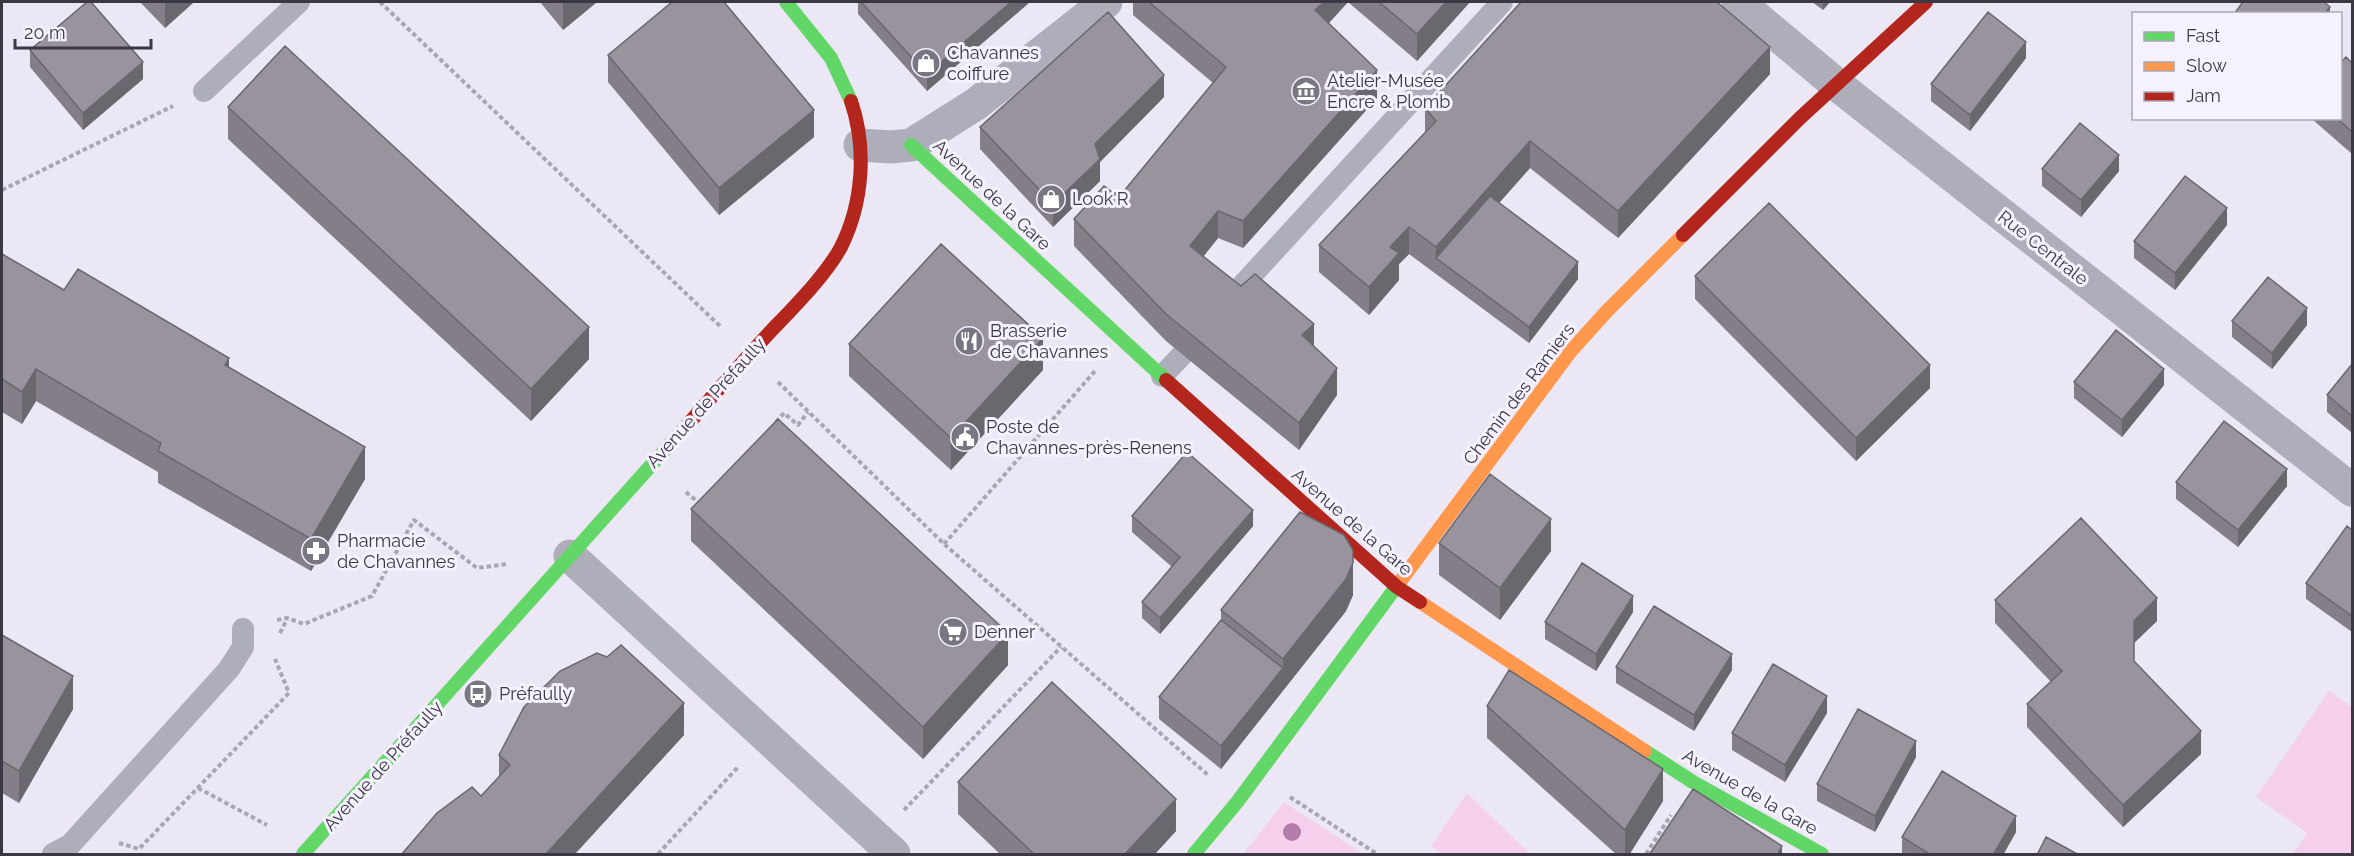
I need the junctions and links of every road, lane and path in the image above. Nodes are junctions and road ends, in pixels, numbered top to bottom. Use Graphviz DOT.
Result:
graph roads {
  1 [pos="299,2"];
  2 [pos="380,2"];
  3 [pos="786,2"];
  4 [pos="1106,2"];
  5 [pos="1502,2"];
  6 [pos="1738,2"];
  7 [pos="1926,2"];
  8 [pos="1836,84"];
  9 [pos="204,91"];
  10 [pos="860,145"];
  11 [pos="911,145"];
  12 [pos="2,190"];
  13 [pos="1227,303"];
  14 [pos="724,331"];
  15 [pos="1122,340"];
  16 [pos="1182,354"];
  17 [pos="1162,376"];
  18 [pos="784,388"];
  19 [pos="808,412"];
  20 [pos="769,429"];
  21 [pos="2352,490"];
  22 [pos="686,492"];
  23 [pos="708,496"];
  24 [pos="944,544"];
  25 [pos="570,556"];
  26 [pos="1397,587"];
  27 [pos="243,629"];
  28 [pos="275,642"];
  29 [pos="1061,647"];
  30 [pos="272,651"];
  31 [pos="766,737"];
  32 [pos="1257,776"];
  33 [pos="198,788"];
  34 [pos="1238,801"];
  35 [pos="267,825"];
  36 [pos="82,831"];
  37 [pos="885,847"];
  38 [pos="53,855"];
  39 [pos="303,855"];
  40 [pos="658,855"];
  41 [pos="1194,855"];
  42 [pos="1377,855"];
  43 [pos="1822,855"];
  1 -- 9 [label="lane"];
  2 -- 14 [label="path"];
  3 -- 10 [label="street"];
  4 -- 11 [label="street"];
  5 -- 13 [label="lane"];
  6 -- 8 [label="street, Rue Centrale"];
  7 -- 8 [label="street, Chemin des Ramiers"];
  8 -- 21 [label="street, Rue Centrale"];
  8 -- 26 [label="street, Chemin des Ramiers"];
  9 -- 12 [label="path"];
  10 -- 11 [label="street"];
  10 -- 25 [label="street, Avenue de Préfaully"];
  11 -- 15 [label="street, Avenue de la Gare"];
  15 -- 17 [label="street, Avenue de la Gare"];
  15 -- 24 [label="path"];
  16 -- 17 [label="lane"];
  17 -- 26 [label="street, Avenue de la Gare"];
  18 -- 19 [label="path"];
  19 -- 20 [label="path"];
  19 -- 24 [label="path"];
  22 -- 23 [label="path"];
  24 -- 29 [label="path"];
  25 -- 28 [label="path"];
  25 -- 31 [label="street"];
  25 -- 39 [label="street, Avenue de Préfaully"];
  26 -- 32 [label="street, Chemin des Ramiers"];
  26 -- 43 [label="street, Avenue de la Gare"];
  27 -- 36 [label="lane"];
  29 -- 34 [label="path"];
  29 -- 37 [label="path"];
  30 -- 33 [label="path"];
  31 -- 37 [label="street"];
  31 -- 40 [label="path"];
  32 -- 34 [label="street, Chemin des Ramiers"];
  32 -- 42 [label="path"];
  33 -- 35 [label="path"];
  33 -- 36 [label="path"];
  34 -- 41 [label="street, Chemin des Ramiers"];
  36 -- 38 [label="lane"];
}
